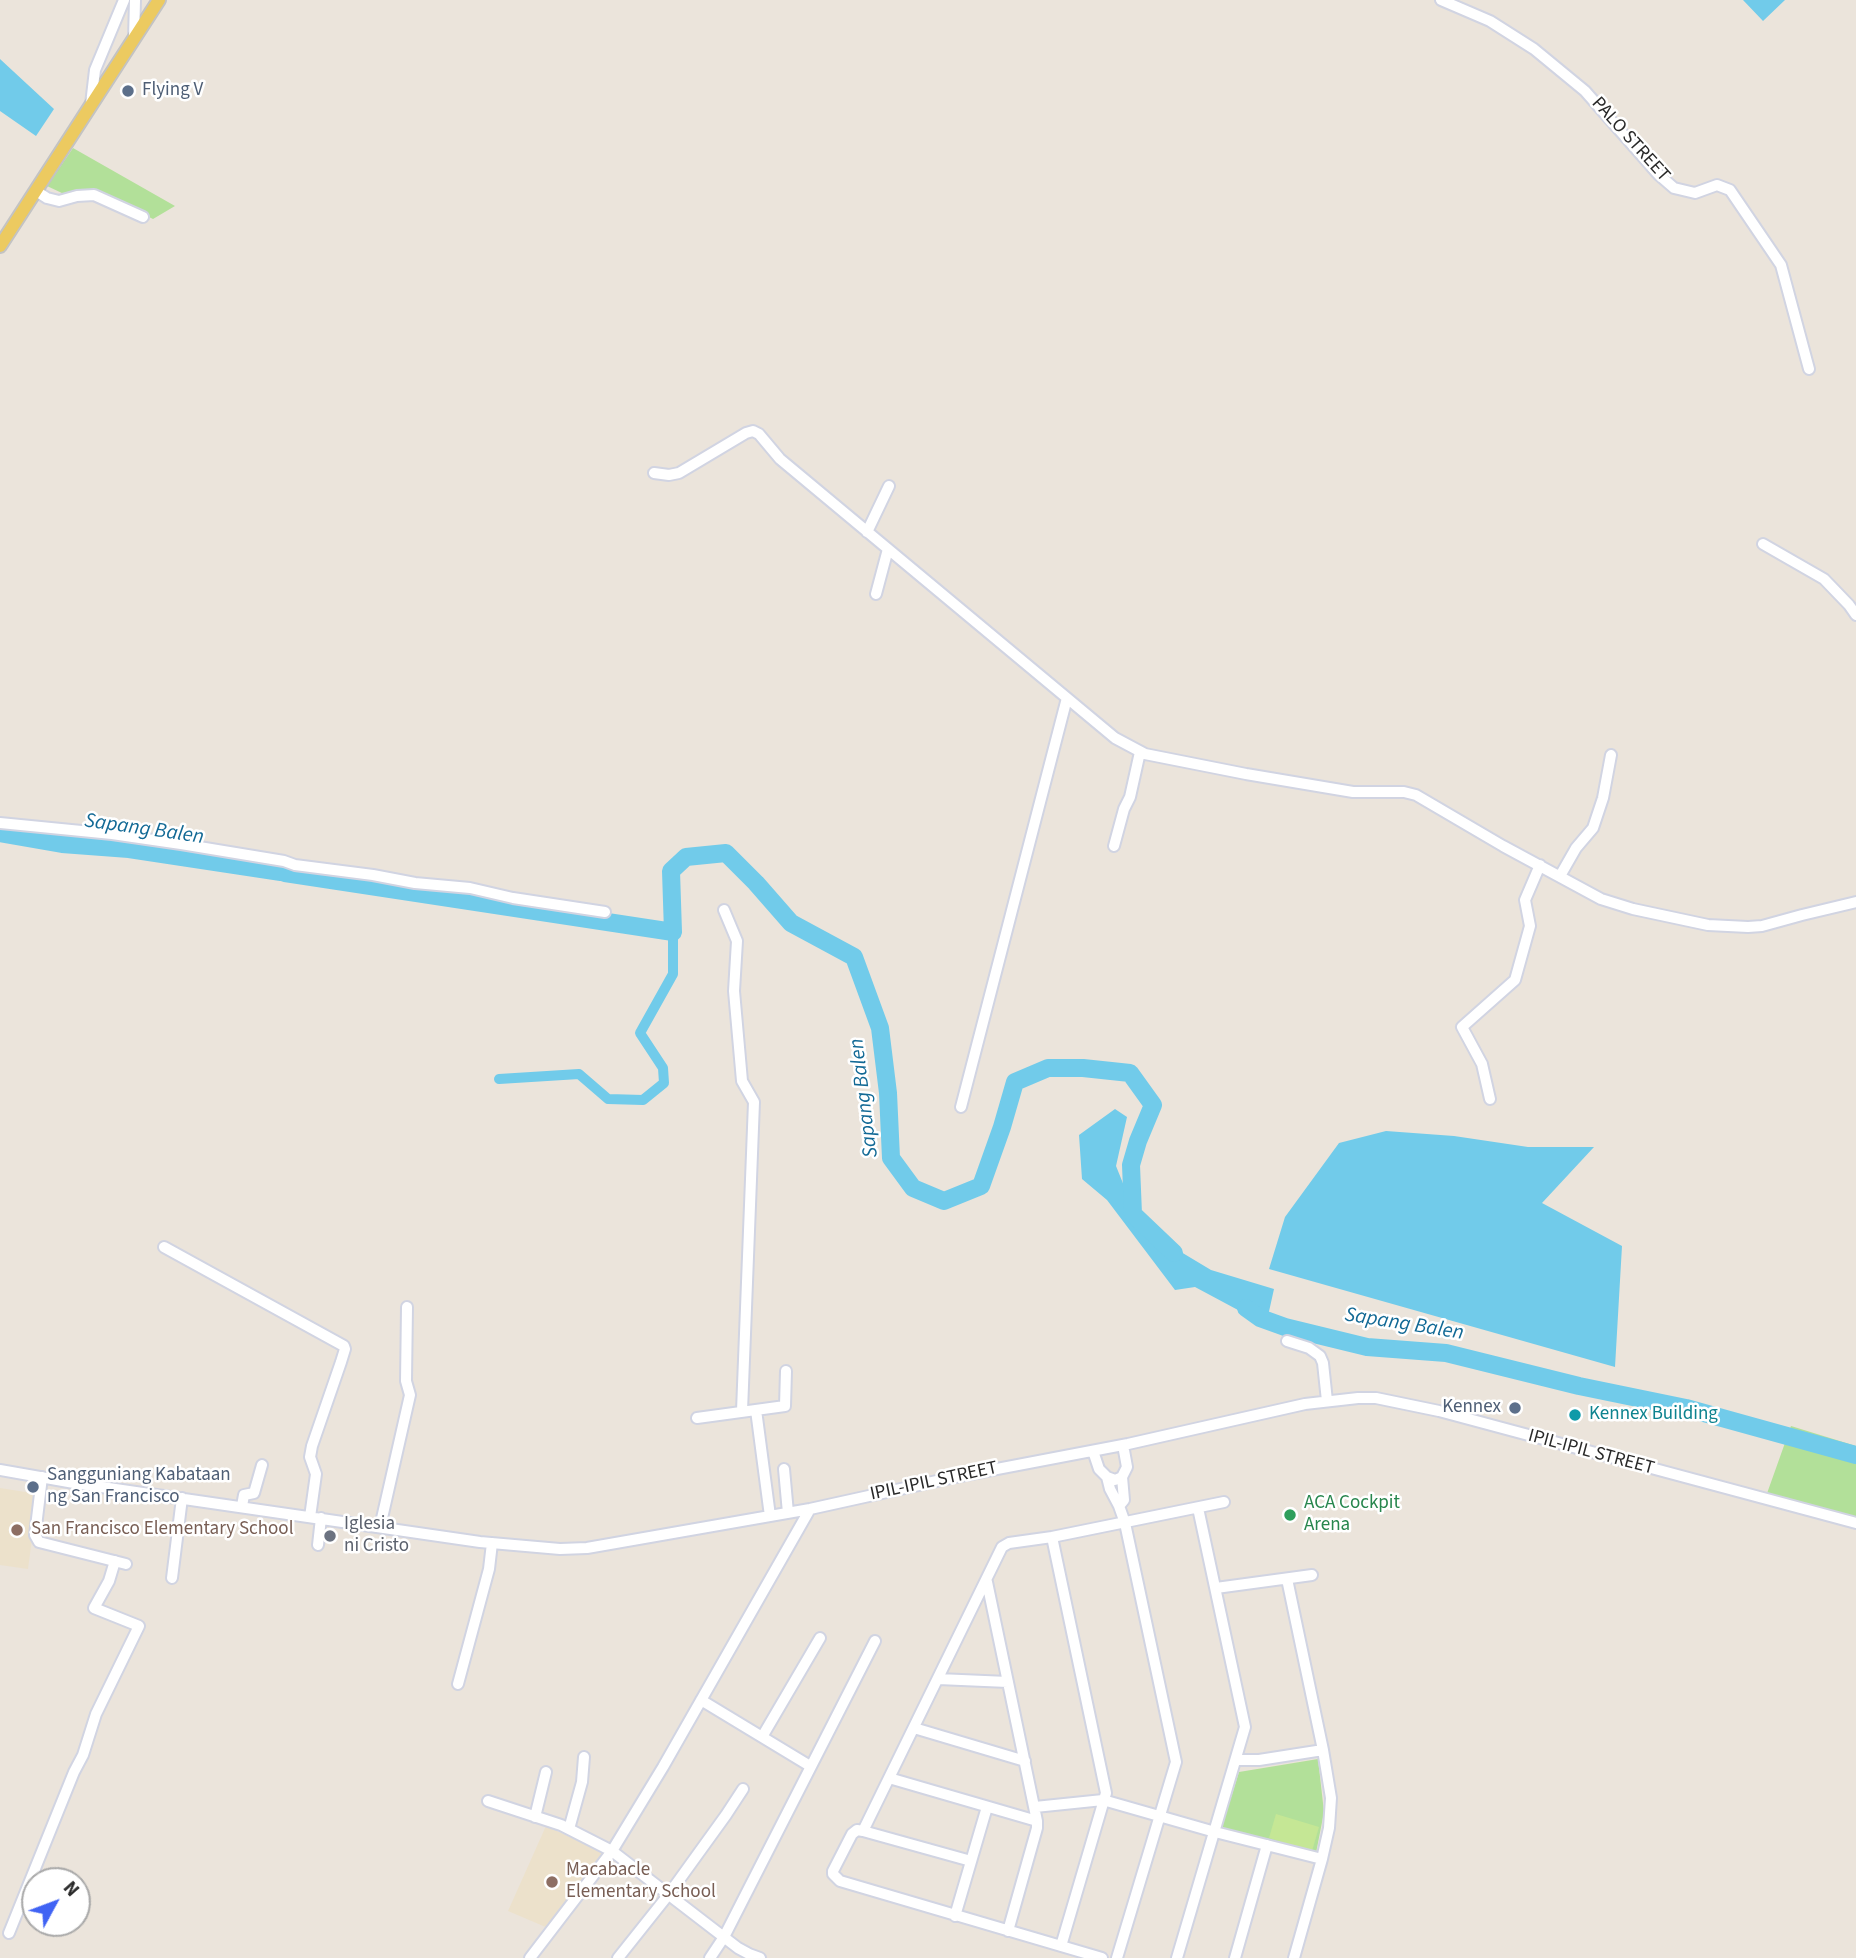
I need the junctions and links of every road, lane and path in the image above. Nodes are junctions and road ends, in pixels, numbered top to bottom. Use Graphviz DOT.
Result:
graph roads {
  1 [pos="124,0"];
  2 [pos="135,0"];
  3 [pos="159,0"];
  4 [pos="1441,0"];
  5 [pos="134,40"];
  6 [pos="91,106"];
  7 [pos="36,191"];
  8 [pos="142,217"];
  9 [pos="0,246"];
  10 [pos="1809,369"];
  11 [pos="654,473"];
  12 [pos="889,486"];
  13 [pos="867,532"];
  14 [pos="1763,544"];
  15 [pos="888,549"];
  16 [pos="876,594"];
  17 [pos="1856,615"];
  18 [pos="1067,698"];
  19 [pos="1140,752"];
  20 [pos="1611,755"];
  21 [pos="0,823"];
  22 [pos="1114,846"];
  23 [pos="1540,865"];
  24 [pos="1560,876"];
  25 [pos="1856,902"];
  26 [pos="724,910"];
  27 [pos="605,912"];
  28 [pos="1490,1099"];
  29 [pos="961,1107"];
  30 [pos="164,1247"];
  31 [pos="407,1307"];
  32 [pos="1287,1341"];
  33 [pos="786,1371"];
  34 [pos="1327,1401"];
  35 [pos="756,1410"];
  36 [pos="742,1412"];
  37 [pos="697,1418"];
  38 [pos="1123,1445"];
  39 [pos="1093,1451"];
  40 [pos="262,1465"];
  41 [pos="784,1469"];
  42 [pos="0,1470"];
  43 [pos="42,1476"];
  44 [pos="1107,1477"];
  45 [pos="1122,1477"];
  46 [pos="182,1498"];
  47 [pos="1224,1502"];
  48 [pos="242,1506"];
  49 [pos="1119,1506"];
  50 [pos="1198,1508"];
  51 [pos="810,1509"];
  52 [pos="788,1513"];
  53 [pos="770,1516"];
  54 [pos="316,1517"];
  55 [pos="1125,1523"];
  56 [pos="1856,1523"];
  57 [pos="380,1527"];
  58 [pos="1052,1537"];
  59 [pos="492,1543"];
  60 [pos="318,1545"];
  61 [pos="1312,1575"];
  62 [pos="172,1578"];
  63 [pos="1287,1579"];
  64 [pos="987,1581"];
  65 [pos="1216,1588"];
  66 [pos="820,1638"];
  67 [pos="875,1641"];
  68 [pos="938,1679"];
  69 [pos="1008,1682"];
  70 [pos="458,1684"];
  71 [pos="701,1700"];
  72 [pos="914,1728"];
  73 [pos="762,1737"];
  74 [pos="1323,1750"];
  75 [pos="584,1757"];
  76 [pos="1237,1760"];
  77 [pos="1026,1761"];
  78 [pos="810,1766"];
  79 [pos="546,1772"];
  80 [pos="889,1778"];
  81 [pos="743,1788"];
  82 [pos="1104,1800"];
  83 [pos="488,1801"];
  84 [pos="986,1807"];
  85 [pos="1035,1807"];
  86 [pos="535,1816"];
  87 [pos="1159,1817"];
  88 [pos="1037,1821"];
  89 [pos="569,1829"];
  90 [pos="863,1831"];
  91 [pos="1215,1832"];
  92 [pos="1267,1845"];
  93 [pos="612,1851"];
  94 [pos="1322,1859"];
  95 [pos="971,1861"];
  96 [pos="669,1894"];
  97 [pos="955,1916"];
  98 [pos="1008,1931"];
  99 [pos="9,1933"];
  100 [pos="723,1937"];
  101 [pos="1061,1946"];
  102 [pos="530,1958"];
  103 [pos="618,1958"];
  104 [pos="710,1958"];
  105 [pos="760,1958"];
  106 [pos="1102,1958"];
  107 [pos="1117,1958"];
  108 [pos="1177,1958"];
  109 [pos="1235,1958"];
  110 [pos="1294,1958"];
  1 -- 6 [label="street"];
  2 -- 5 [label="street"];
  3 -- 5 [label="main road"];
  4 -- 10 [label="street, PALO STREET"];
  5 -- 6 [label="main road"];
  6 -- 7 [label="main road"];
  7 -- 8 [label="street"];
  7 -- 9 [label="main road"];
  11 -- 13 [label="street"];
  12 -- 13 [label="street"];
  13 -- 15 [label="street"];
  14 -- 17 [label="street"];
  15 -- 16 [label="street"];
  15 -- 18 [label="street"];
  18 -- 19 [label="street"];
  18 -- 29 [label="street"];
  19 -- 22 [label="street"];
  19 -- 23 [label="street"];
  20 -- 24 [label="street"];
  21 -- 27 [label="street"];
  23 -- 24 [label="street"];
  23 -- 28 [label="street"];
  24 -- 25 [label="street"];
  26 -- 36 [label="street"];
  30 -- 54 [label="street"];
  31 -- 57 [label="street"];
  32 -- 34 [label="street"];
  33 -- 35 [label="street"];
  34 -- 38 [label="street, IPIL-IPIL STREET"];
  34 -- 56 [label="street, IPIL-IPIL STREET"];
  35 -- 36 [label="street"];
  35 -- 53 [label="street"];
  36 -- 37 [label="street"];
  38 -- 39 [label="street, IPIL-IPIL STREET"];
  38 -- 45 [label="street"];
  39 -- 44 [label="street"];
  39 -- 51 [label="street, IPIL-IPIL STREET"];
  40 -- 48 [label="street"];
  41 -- 52 [label="street"];
  42 -- 43 [label="street, IPIL-IPIL STREET"];
  43 -- 46 [label="street, IPIL-IPIL STREET"];
  43 -- 99 [label="street"];
  44 -- 45 [label="street"];
  44 -- 49 [label="street"];
  45 -- 49 [label="street"];
  46 -- 48 [label="street, IPIL-IPIL STREET"];
  46 -- 62 [label="street"];
  47 -- 50 [label="street"];
  48 -- 54 [label="street, IPIL-IPIL STREET"];
  49 -- 55 [label="street"];
  50 -- 55 [label="street"];
  50 -- 65 [label="street"];
  51 -- 52 [label="street, IPIL-IPIL STREET"];
  51 -- 71 [label="street"];
  52 -- 53 [label="street, IPIL-IPIL STREET"];
  53 -- 59 [label="street, IPIL-IPIL STREET"];
  54 -- 57 [label="street, IPIL-IPIL STREET"];
  54 -- 60 [label="street"];
  55 -- 58 [label="street"];
  55 -- 87 [label="street"];
  57 -- 59 [label="street, IPIL-IPIL STREET"];
  58 -- 64 [label="street"];
  58 -- 82 [label="street"];
  59 -- 70 [label="street"];
  61 -- 63 [label="street"];
  63 -- 65 [label="street"];
  63 -- 74 [label="street"];
  64 -- 68 [label="street"];
  64 -- 69 [label="street"];
  65 -- 76 [label="street"];
  66 -- 73 [label="street"];
  67 -- 78 [label="street"];
  68 -- 69 [label="street"];
  68 -- 72 [label="street"];
  69 -- 77 [label="street"];
  71 -- 73 [label="street"];
  71 -- 93 [label="street"];
  72 -- 77 [label="street"];
  72 -- 80 [label="street"];
  73 -- 78 [label="street"];
  74 -- 76 [label="street"];
  74 -- 94 [label="street"];
  75 -- 89 [label="street"];
  76 -- 91 [label="street"];
  77 -- 85 [label="street"];
  78 -- 100 [label="street"];
  79 -- 86 [label="street"];
  80 -- 84 [label="street"];
  80 -- 90 [label="street"];
  81 -- 96 [label="street"];
  82 -- 85 [label="street"];
  82 -- 87 [label="street"];
  82 -- 101 [label="street"];
  83 -- 86 [label="street"];
  84 -- 88 [label="street"];
  84 -- 95 [label="street"];
  85 -- 88 [label="street"];
  86 -- 89 [label="street"];
  87 -- 91 [label="street"];
  87 -- 107 [label="street"];
  88 -- 98 [label="street"];
  89 -- 93 [label="street"];
  90 -- 95 [label="street"];
  90 -- 97 [label="street"];
  91 -- 92 [label="street"];
  91 -- 108 [label="street"];
  92 -- 94 [label="street"];
  92 -- 109 [label="street"];
  93 -- 96 [label="street"];
  93 -- 102 [label="street"];
  94 -- 110 [label="street"];
  95 -- 97 [label="street"];
  96 -- 100 [label="street"];
  96 -- 103 [label="street"];
  97 -- 98 [label="street"];
  98 -- 101 [label="street"];
  100 -- 104 [label="street"];
  100 -- 105 [label="street"];
  101 -- 106 [label="street"];
}
